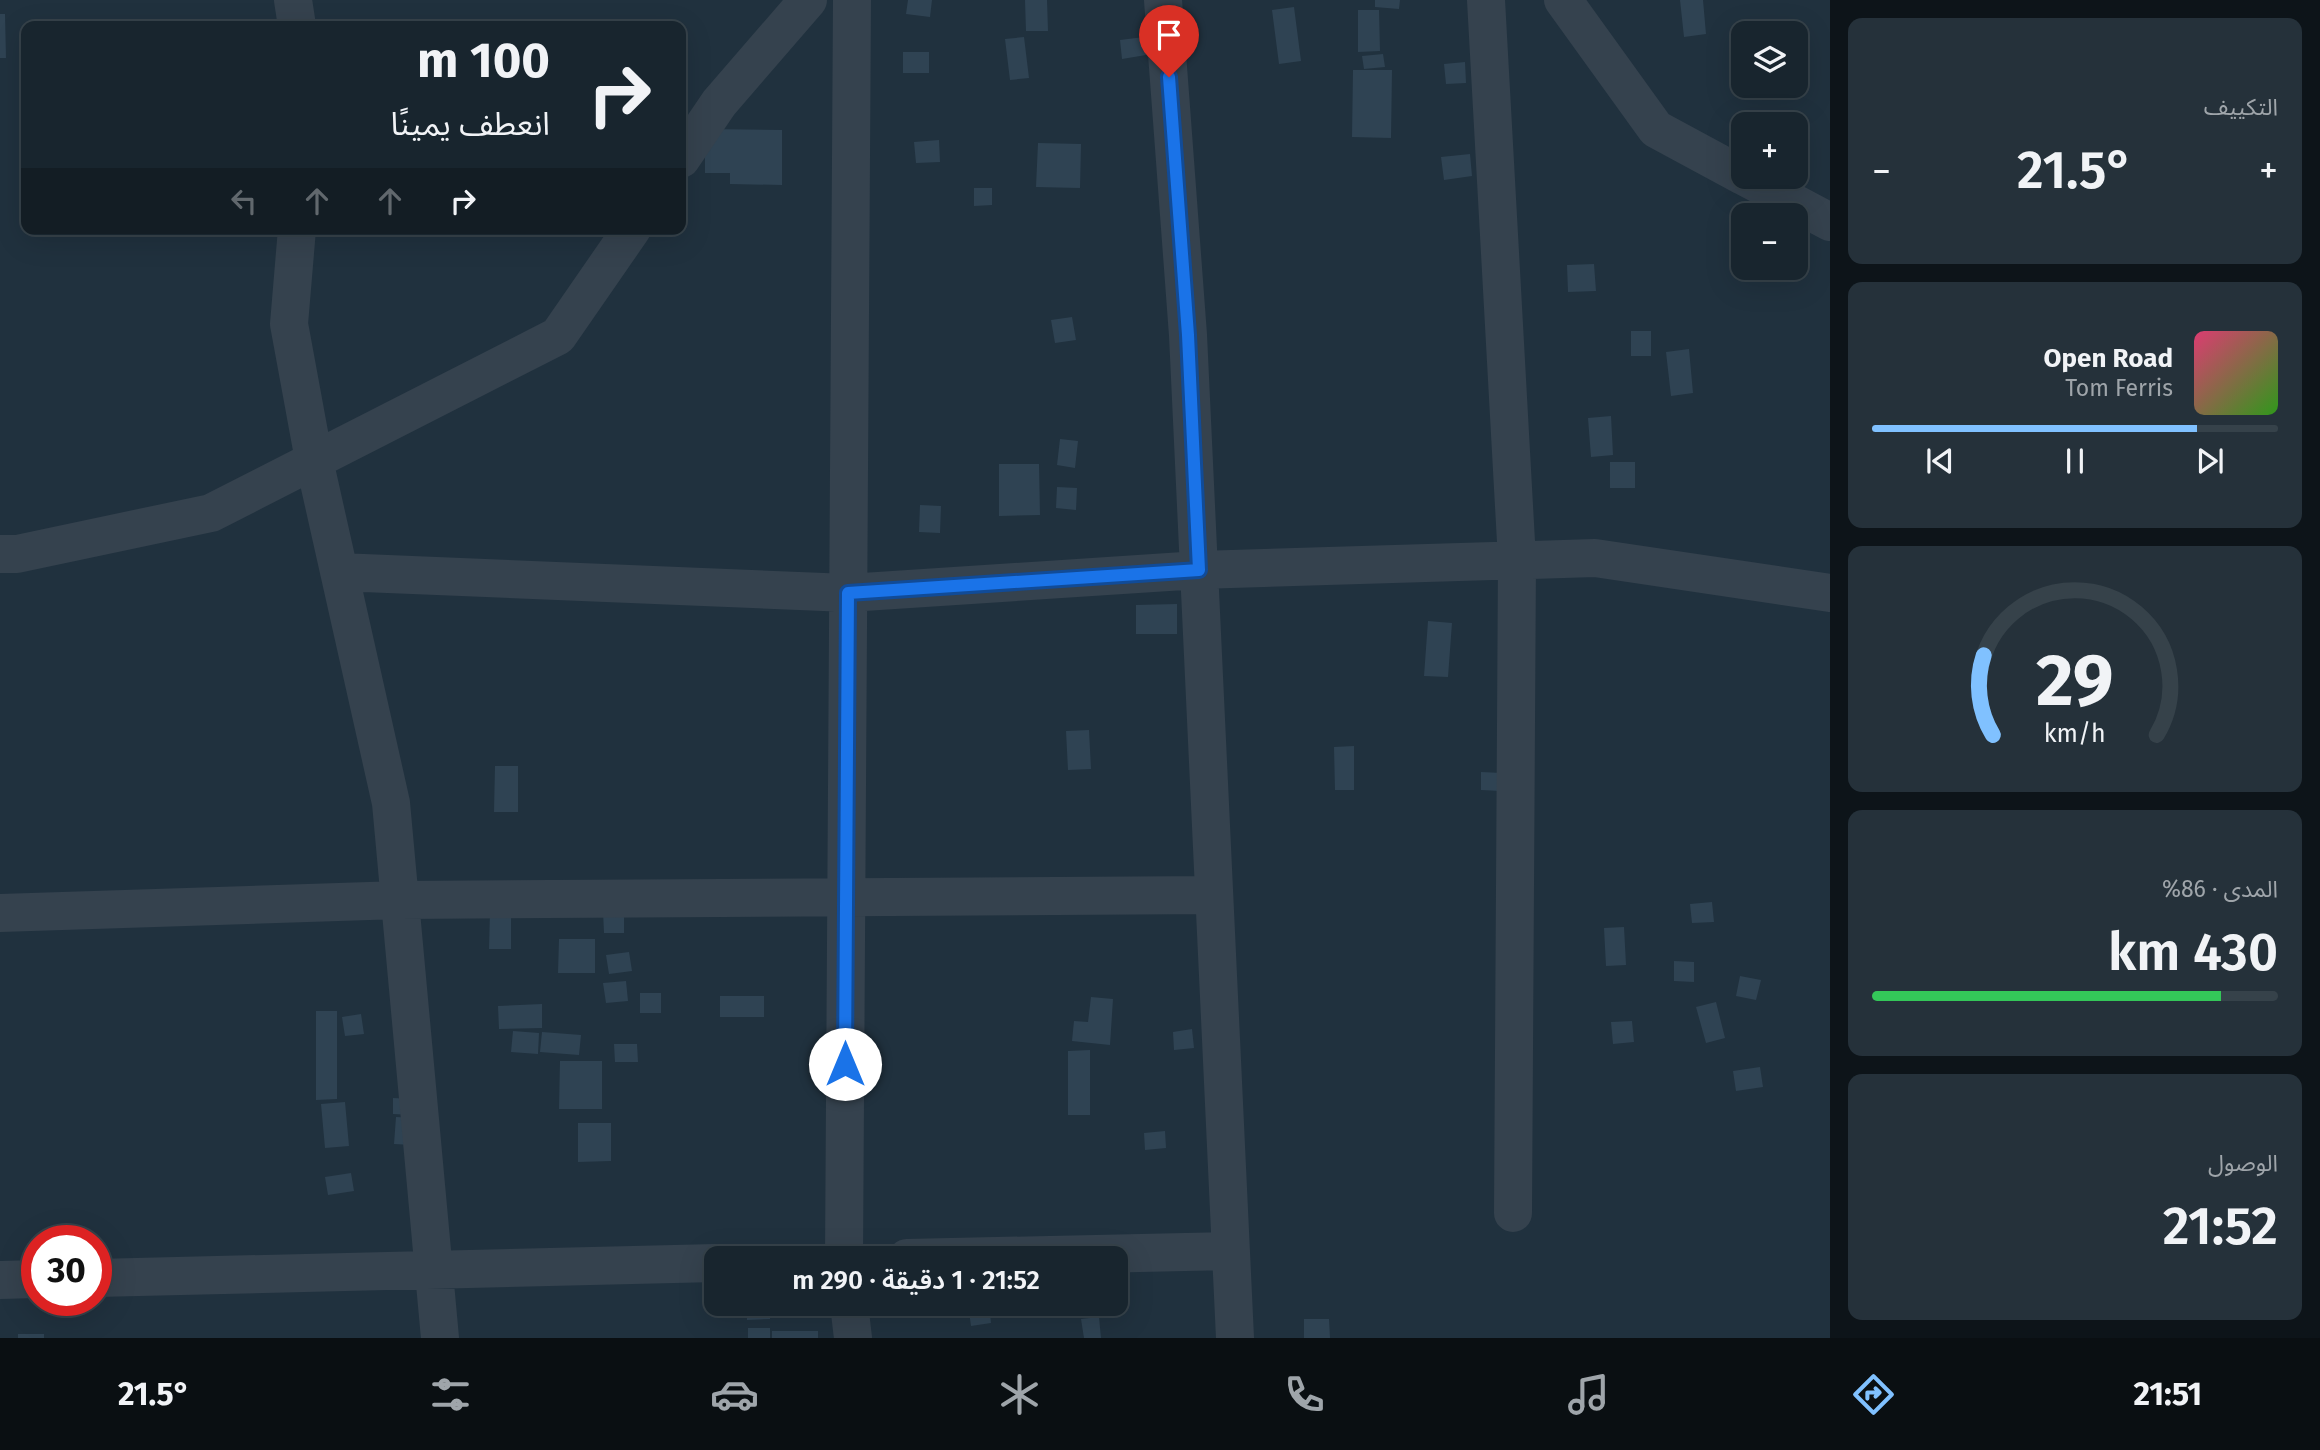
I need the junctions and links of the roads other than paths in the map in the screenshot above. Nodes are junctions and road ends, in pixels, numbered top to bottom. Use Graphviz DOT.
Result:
graph roads {
  1 [pos="293,0"];
  2 [pos="808,0"];
  3 [pos="852,0"];
  4 [pos="1163,0"];
  5 [pos="1486,0"];
  6 [pos="1563,0"];
  7 [pos="296,21"];
  8 [pos="686,152"];
  9 [pos="1731,169"];
  10 [pos="1768,189"];
  11 [pos="1830,222"];
  12 [pos="296,235"];
  13 [pos="628,235"];
  14 [pos="314,460"];
  15 [pos="0,554"];
  16 [pos="1517,560"];
  17 [pos="1199,570"];
  18 [pos="339,572"];
  19 [pos="848,593"];
  20 [pos="1830,593"];
  21 [pos="1214,895"];
  22 [pos="846,897"];
  23 [pos="400,900"];
  24 [pos="0,913"];
  25 [pos="1513,1213"];
  26 [pos="844,1246"];
  27 [pos="1231,1251"];
  28 [pos="1128,1253"];
  29 [pos="704,1263"];
  30 [pos="433,1269"];
  31 [pos="112,1278"];
  32 [pos="21,1279"];
  33 [pos="0,1280"];
  34 [pos="850,1316"];
  35 [pos="440,1338"];
  36 [pos="853,1338"];
  37 [pos="1235,1338"];
  1 -- 7 [label="street"];
  2 -- 8 [label="street"];
  3 -- 19 [label="street"];
  4 -- 17 [label="street"];
  5 -- 16 [label="street"];
  6 -- 9 [label="street"];
  10 -- 11 [label="street"];
  12 -- 14 [label="street"];
  13 -- 14 [label="street"];
  14 -- 15 [label="street"];
  14 -- 18 [label="street"];
  16 -- 17 [label="street"];
  16 -- 20 [label="street"];
  16 -- 25 [label="street"];
  17 -- 19 [label="street"];
  17 -- 21 [label="street"];
  18 -- 19 [label="street"];
  18 -- 23 [label="street"];
  19 -- 22 [label="street"];
  21 -- 22 [label="street"];
  21 -- 27 [label="street"];
  22 -- 23 [label="street"];
  22 -- 26 [label="street"];
  23 -- 24 [label="street"];
  23 -- 30 [label="street"];
  27 -- 28 [label="street"];
  27 -- 37 [label="street"];
  29 -- 30 [label="street"];
  30 -- 31 [label="street"];
  30 -- 35 [label="street"];
  32 -- 33 [label="street"];
  34 -- 36 [label="street"];
}
